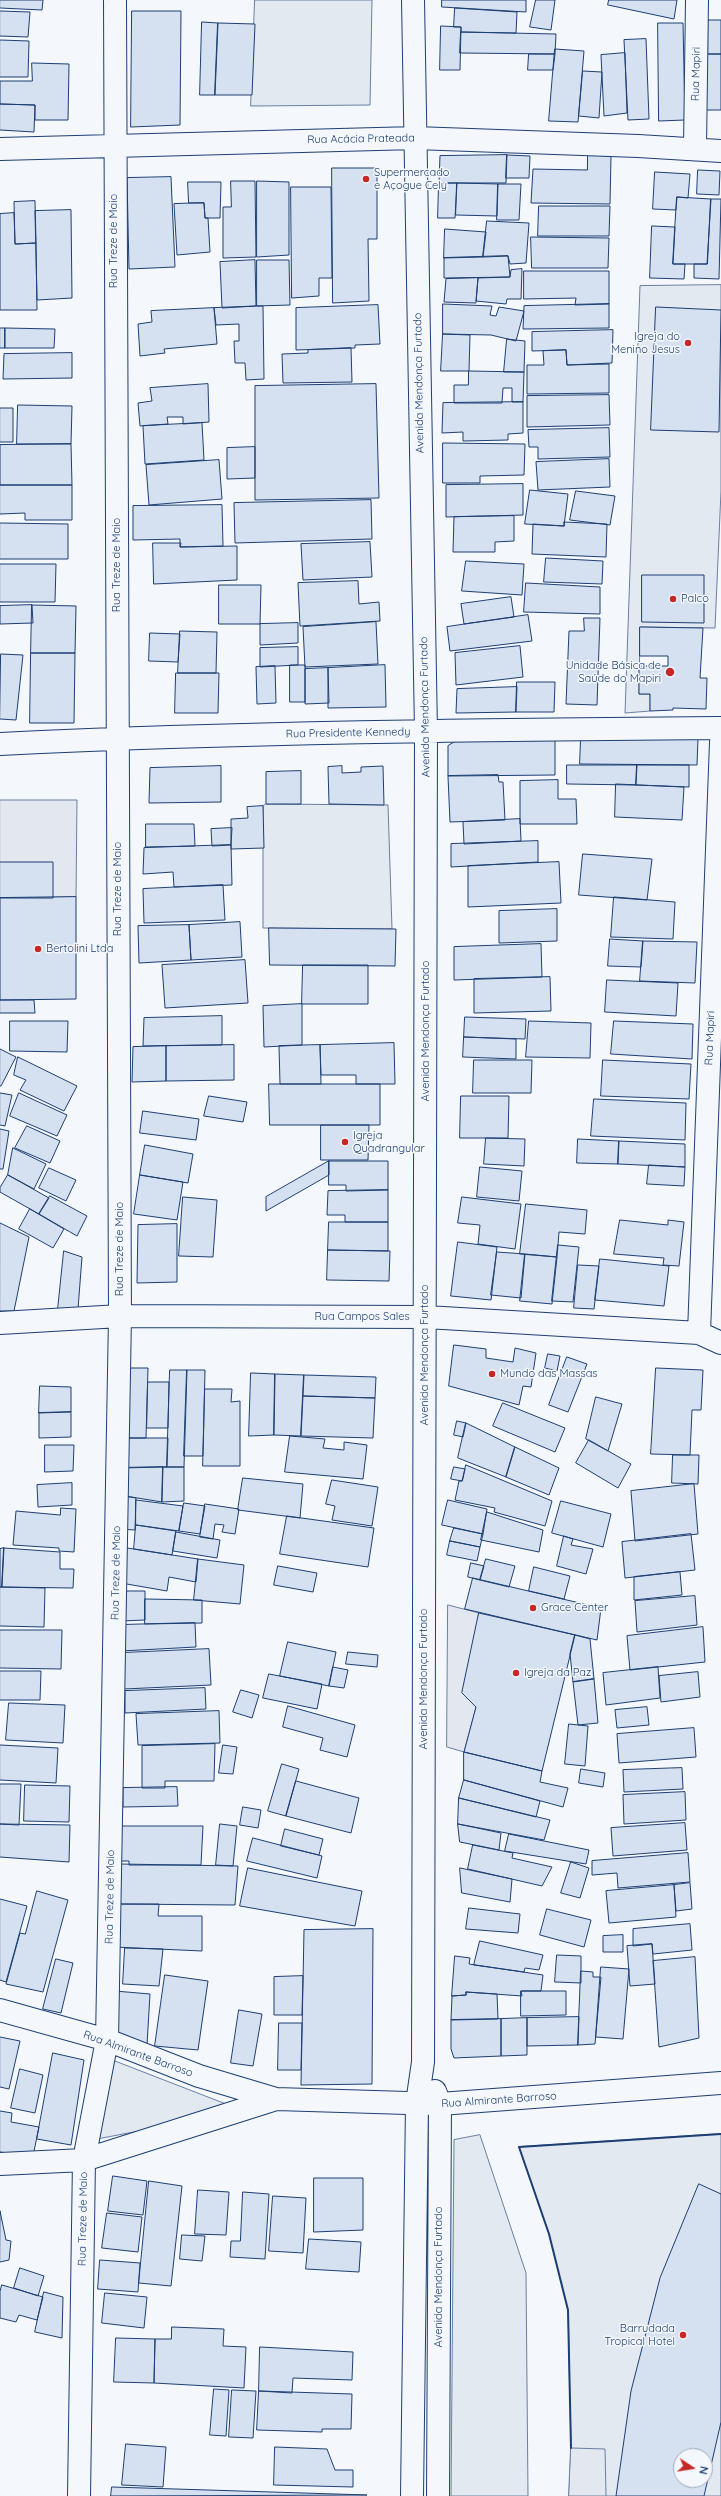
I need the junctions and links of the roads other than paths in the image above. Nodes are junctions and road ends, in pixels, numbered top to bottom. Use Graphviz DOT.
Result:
graph roads {
  1 [pos="115,0"];
  2 [pos="413,0"];
  3 [pos="697,0"];
  4 [pos="415,138"];
  5 [pos="114,146"];
  6 [pos="0,149"];
  7 [pos="695,149"];
  8 [pos="721,151"];
  9 [pos="721,728"];
  10 [pos="426,731"];
  11 [pos="118,738"];
  12 [pos="721,742"];
  13 [pos="0,744"];
  14 [pos="120,1316"];
  15 [pos="426,1317"];
  16 [pos="0,1324"];
  17 [pos="699,1333"];
  18 [pos="721,1343"];
  19 [pos="0,2010"];
  20 [pos="107,2040"];
  21 [pos="423,2062"];
  22 [pos="721,2083"];
  23 [pos="276,2099"];
  24 [pos="417,2103"];
  25 [pos="440,2104"];
  26 [pos="84,2160"];
  27 [pos="0,2164"];
  28 [pos="80,2496"];
  29 [pos="412,2496"];
  30 [pos="438,2496"];
  1 -- 5 [label="street, Rua Treze de Maio"];
  2 -- 4 [label="street, Avenida Mendonça Furtado"];
  3 -- 7 [label="street, Rua Mapiri"];
  4 -- 5 [label="street, Rua Acácia Prateada"];
  4 -- 7 [label="street, Rua Acácia Prateada"];
  4 -- 10 [label="street, Avenida Mendonça Furtado"];
  5 -- 6 [label="street, Rua Acácia Prateada"];
  5 -- 11 [label="street, Rua Treze de Maio"];
  7 -- 8 [label="street, Rua Acácia Prateada"];
  9 -- 10 [label="street, Rua Presidente Kennedy"];
  10 -- 11 [label="street, Rua Presidente Kennedy"];
  10 -- 15 [label="street, Avenida Mendonça Furtado"];
  11 -- 13 [label="street, Rua Presidente Kennedy"];
  11 -- 14 [label="street, Rua Treze de Maio"];
  12 -- 17 [label="street, Rua Mapiri"];
  14 -- 15 [label="street, Rua Campos Sales"];
  14 -- 16 [label="street, Rua Campos Sales"];
  14 -- 20 [label="street, Rua Treze de Maio"];
  15 -- 17 [label="street, Rua Campos Sales"];
  15 -- 21 [label="street, Avenida Mendonça Furtado"];
  17 -- 18 [label="street, Rua Campos Sales"];
  19 -- 20 [label="street, Rua Almirante Barroso"];
  20 -- 23 [label="street, Rua Almirante Barroso"];
  20 -- 26 [label="street, Rua Treze de Maio"];
  21 -- 24 [label="street, Avenida Mendonça Furtado"];
  21 -- 25 [label="street, Avenida Mendonça Furtado"];
  22 -- 25 [label="street, Rua Almirante Barroso"];
  23 -- 24 [label="street, Rua Almirante Barroso"];
  23 -- 26 [label="street, Rua Almirante Barroso"];
  24 -- 25 [label="street, Rua Almirante Barroso"];
  24 -- 29 [label="street, Avenida Mendonça Furtado"];
  25 -- 30 [label="street, Avenida Mendonça Furtado"];
  26 -- 27 [label="street, Rua Almirante Barroso"];
  26 -- 28 [label="street, Rua Treze de Maio"];
}
